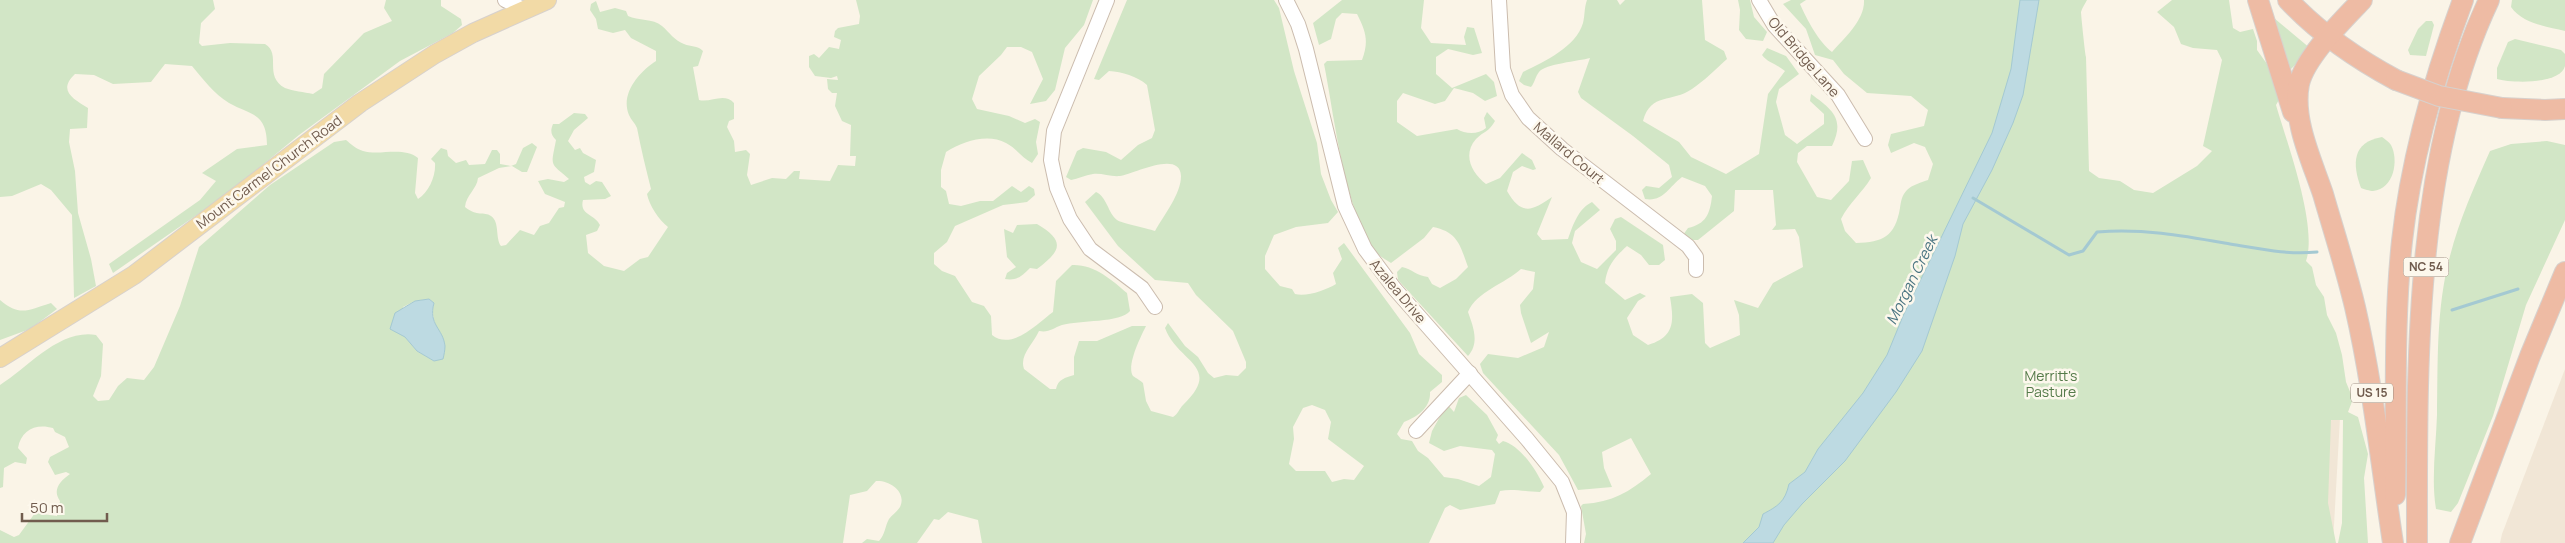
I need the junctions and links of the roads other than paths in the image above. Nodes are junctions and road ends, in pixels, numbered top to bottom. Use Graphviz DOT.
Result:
graph roads {
  1 [pos="505,0"];
  2 [pos="547,0"];
  3 [pos="1108,0"];
  4 [pos="1286,0"];
  5 [pos="1499,0"];
  6 [pos="1759,0"];
  7 [pos="2258,0"];
  8 [pos="2288,0"];
  9 [pos="2362,0"];
  10 [pos="2462,0"];
  11 [pos="2489,0"];
  12 [pos="525,10"];
  13 [pos="2328,39"];
  14 [pos="2565,109"];
  15 [pos="2302,128"];
  16 [pos="1865,139"];
  17 [pos="1696,270"];
  18 [pos="2565,272"];
  19 [pos="1156,307"];
  20 [pos="0,358"];
  21 [pos="1470,374"];
  22 [pos="1416,431"];
  23 [pos="1573,543"];
  24 [pos="2394,543"];
  25 [pos="2417,543"];
  26 [pos="2460,543"];
  1 -- 12 [label="street"];
  2 -- 12 [label="main road, Mount Carmel Church Road"];
  3 -- 19 [label="street"];
  4 -- 21 [label="street, Azalea Drive"];
  5 -- 17 [label="street, Mallard Court"];
  6 -- 16 [label="street, Old Bridge Lane"];
  7 -- 15 [label="highway, US 15"];
  8 -- 13 [label="highway"];
  9 -- 13 [label="highway"];
  10 -- 24 [label="highway, NC 54"];
  11 -- 25 [label="highway, NC 54"];
  12 -- 20 [label="main road, Mount Carmel Church Road"];
  13 -- 14 [label="highway, bridge"];
  13 -- 15 [label="highway"];
  15 -- 24 [label="highway, US 15"];
  18 -- 26 [label="highway"];
  21 -- 22 [label="street"];
  21 -- 23 [label="street, Azalea Drive"];
}
